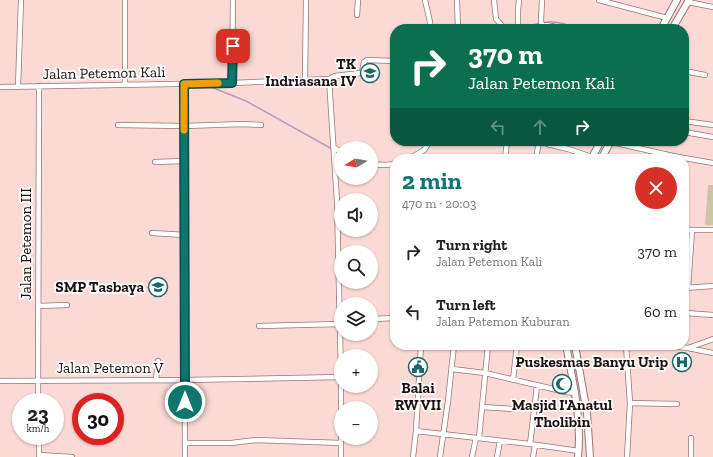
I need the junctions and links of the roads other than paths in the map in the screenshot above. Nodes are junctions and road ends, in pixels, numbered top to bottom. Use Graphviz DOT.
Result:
graph roads {
  1 [pos="21,0"];
  2 [pos="125,0"];
  3 [pos="233,0"];
  4 [pos="306,0"];
  5 [pos="358,0"];
  6 [pos="425,0"];
  7 [pos="457,0"];
  8 [pos="494,0"];
  9 [pos="519,0"];
  10 [pos="542,0"];
  11 [pos="599,0"];
  12 [pos="677,0"];
  13 [pos="689,1"];
  14 [pos="713,7"];
  15 [pos="357,15"];
  16 [pos="667,18"];
  17 [pos="431,24"];
  18 [pos="458,24"];
  19 [pos="501,24"];
  20 [pos="518,24"];
  21 [pos="542,24"];
  22 [pos="664,24"];
  23 [pos="675,24"];
  24 [pos="390,61"];
  25 [pos="689,72"];
  26 [pos="705,75"];
  27 [pos="329,79"];
  28 [pos="305,80"];
  29 [pos="232,83"];
  30 [pos="125,84"];
  31 [pos="184,85"];
  32 [pos="0,87"];
  33 [pos="18,87"];
  34 [pos="39,88"];
  35 [pos="689,122"];
  36 [pos="118,125"];
  37 [pos="261,125"];
  38 [pos="713,125"];
  39 [pos="184,126"];
  40 [pos="689,133"];
  41 [pos="713,137"];
  42 [pos="427,146"];
  43 [pos="555,146"];
  44 [pos="628,146"];
  45 [pos="333,148"];
  46 [pos="418,154"];
  47 [pos="581,154"];
  48 [pos="664,154"];
  49 [pos="689,159"];
  50 [pos="184,161"];
  51 [pos="155,162"];
  52 [pos="713,163"];
  53 [pos="390,164"];
  54 [pos="378,165"];
  55 [pos="692,230"];
  56 [pos="713,230"];
  57 [pos="152,233"];
  58 [pos="185,235"];
  59 [pos="689,259"];
  60 [pos="713,286"];
  61 [pos="689,288"];
  62 [pos="339,297"];
  63 [pos="67,305"];
  64 [pos="38,306"];
  65 [pos="689,313"];
  66 [pos="713,315"];
  67 [pos="390,318"];
  68 [pos="378,319"];
  69 [pos="334,322"];
  70 [pos="258,326"];
  71 [pos="713,339"];
  72 [pos="689,348"];
  73 [pos="689,348"];
  74 [pos="421,350"];
  75 [pos="454,350"];
  76 [pos="487,350"];
  77 [pos="516,350"];
  78 [pos="567,350"];
  79 [pos="576,350"];
  80 [pos="626,350"];
  81 [pos="713,352"];
  82 [pos="158,361"];
  83 [pos="452,369"];
  84 [pos="485,373"];
  85 [pos="334,377"];
  86 [pos="38,380"];
  87 [pos="156,380"];
  88 [pos="185,380"];
  89 [pos="513,380"];
  90 [pos="0,381"];
  91 [pos="537,386"];
  92 [pos="38,393"];
  93 [pos="576,393"];
  94 [pos="630,403"];
  95 [pos="677,404"];
  96 [pos="482,407"];
  97 [pos="512,409"];
  98 [pos="416,431"];
  99 [pos="443,434"];
  100 [pos="477,438"];
  101 [pos="691,438"];
  102 [pos="500,441"];
  103 [pos="185,443"];
  104 [pos="334,443"];
  105 [pos="532,444"];
  106 [pos="39,445"];
  107 [pos="341,445"];
  108 [pos="578,454"];
  109 [pos="39,456"];
  110 [pos="72,457"];
  111 [pos="185,457"];
  112 [pos="341,457"];
  113 [pos="412,457"];
  114 [pos="440,457"];
  115 [pos="472,457"];
  116 [pos="497,457"];
  117 [pos="532,457"];
  118 [pos="590,457"];
  119 [pos="627,457"];
  120 [pos="690,457"];
  1 -- 33 [label="street"];
  2 -- 30 [label="street"];
  3 -- 29 [label="street"];
  4 -- 28 [label="street"];
  5 -- 15 [label="street"];
  6 -- 17 [label="street"];
  7 -- 18 [label="street"];
  8 -- 19 [label="street"];
  9 -- 20 [label="street"];
  10 -- 21 [label="street"];
  11 -- 16 [label="street"];
  12 -- 16 [label="main road"];
  13 -- 14 [label="street"];
  13 -- 23 [label="main road"];
  16 -- 22 [label="main road"];
  24 -- 27 [label="street, Jalan Petemon Kali"];
  25 -- 26 [label="street"];
  27 -- 28 [label="street, Jalan Petemon Kali"];
  27 -- 45 [label="street"];
  28 -- 29 [label="street, Jalan Petemon Kali"];
  29 -- 31 [label="street, Jalan Petemon Kali"];
  30 -- 31 [label="street, Jalan Petemon Kali"];
  30 -- 34 [label="street, Jalan Petemon Kali"];
  31 -- 39 [label="street"];
  32 -- 33 [label="street, Jalan Petemon Kali"];
  33 -- 34 [label="street, Jalan Petemon Kali"];
  34 -- 64 [label="street, Jalan Petemon III"];
  35 -- 38 [label="street"];
  36 -- 39 [label="street"];
  37 -- 39 [label="street"];
  39 -- 50 [label="street"];
  40 -- 41 [label="street"];
  42 -- 46 [label="street"];
  43 -- 47 [label="street"];
  44 -- 48 [label="street"];
  45 -- 62 [label="street"];
  49 -- 52 [label="street"];
  50 -- 51 [label="street"];
  50 -- 58 [label="street"];
  53 -- 54 [label="street"];
  55 -- 56 [label="street"];
  55 -- 59 [label="street"];
  57 -- 58 [label="street"];
  58 -- 88 [label="street"];
  60 -- 61 [label="street"];
  63 -- 64 [label="street"];
  64 -- 86 [label="street, Jalan Petemon III"];
  65 -- 66 [label="street"];
  67 -- 68 [label="street"];
  69 -- 70 [label="street"];
  71 -- 72 [label="street"];
  73 -- 81 [label="street"];
  74 -- 98 [label="street"];
  75 -- 83 [label="street"];
  76 -- 84 [label="street"];
  77 -- 89 [label="street"];
  78 -- 93 [label="main road"];
  79 -- 118 [label="main road"];
  80 -- 94 [label="street"];
  82 -- 87 [label="street"];
  83 -- 84 [label="street"];
  83 -- 99 [label="street"];
  84 -- 89 [label="street"];
  84 -- 96 [label="street"];
  85 -- 88 [label="street, Jalan Petemon V"];
  86 -- 87 [label="street, Jalan Petemon V"];
  86 -- 90 [label="street, Jalan Petemon V"];
  86 -- 92 [label="street, Jalan Petemon III"];
  87 -- 88 [label="street, Jalan Petemon V"];
  88 -- 103 [label="street"];
  89 -- 91 [label="street"];
  91 -- 93 [label="street"];
  91 -- 105 [label="street"];
  93 -- 108 [label="main road"];
  94 -- 95 [label="street"];
  94 -- 119 [label="street"];
  96 -- 97 [label="street"];
  96 -- 100 [label="street"];
  98 -- 99 [label="street"];
  98 -- 113 [label="street"];
  99 -- 100 [label="street"];
  99 -- 114 [label="street"];
  100 -- 102 [label="street"];
  100 -- 115 [label="street"];
  101 -- 120 [label="street"];
  102 -- 105 [label="street"];
  102 -- 116 [label="street"];
  103 -- 104 [label="street"];
  103 -- 111 [label="street"];
  105 -- 108 [label="street"];
  105 -- 117 [label="street"];
  106 -- 109 [label="street"];
  107 -- 112 [label="street"];
  109 -- 110 [label="street"];
}
